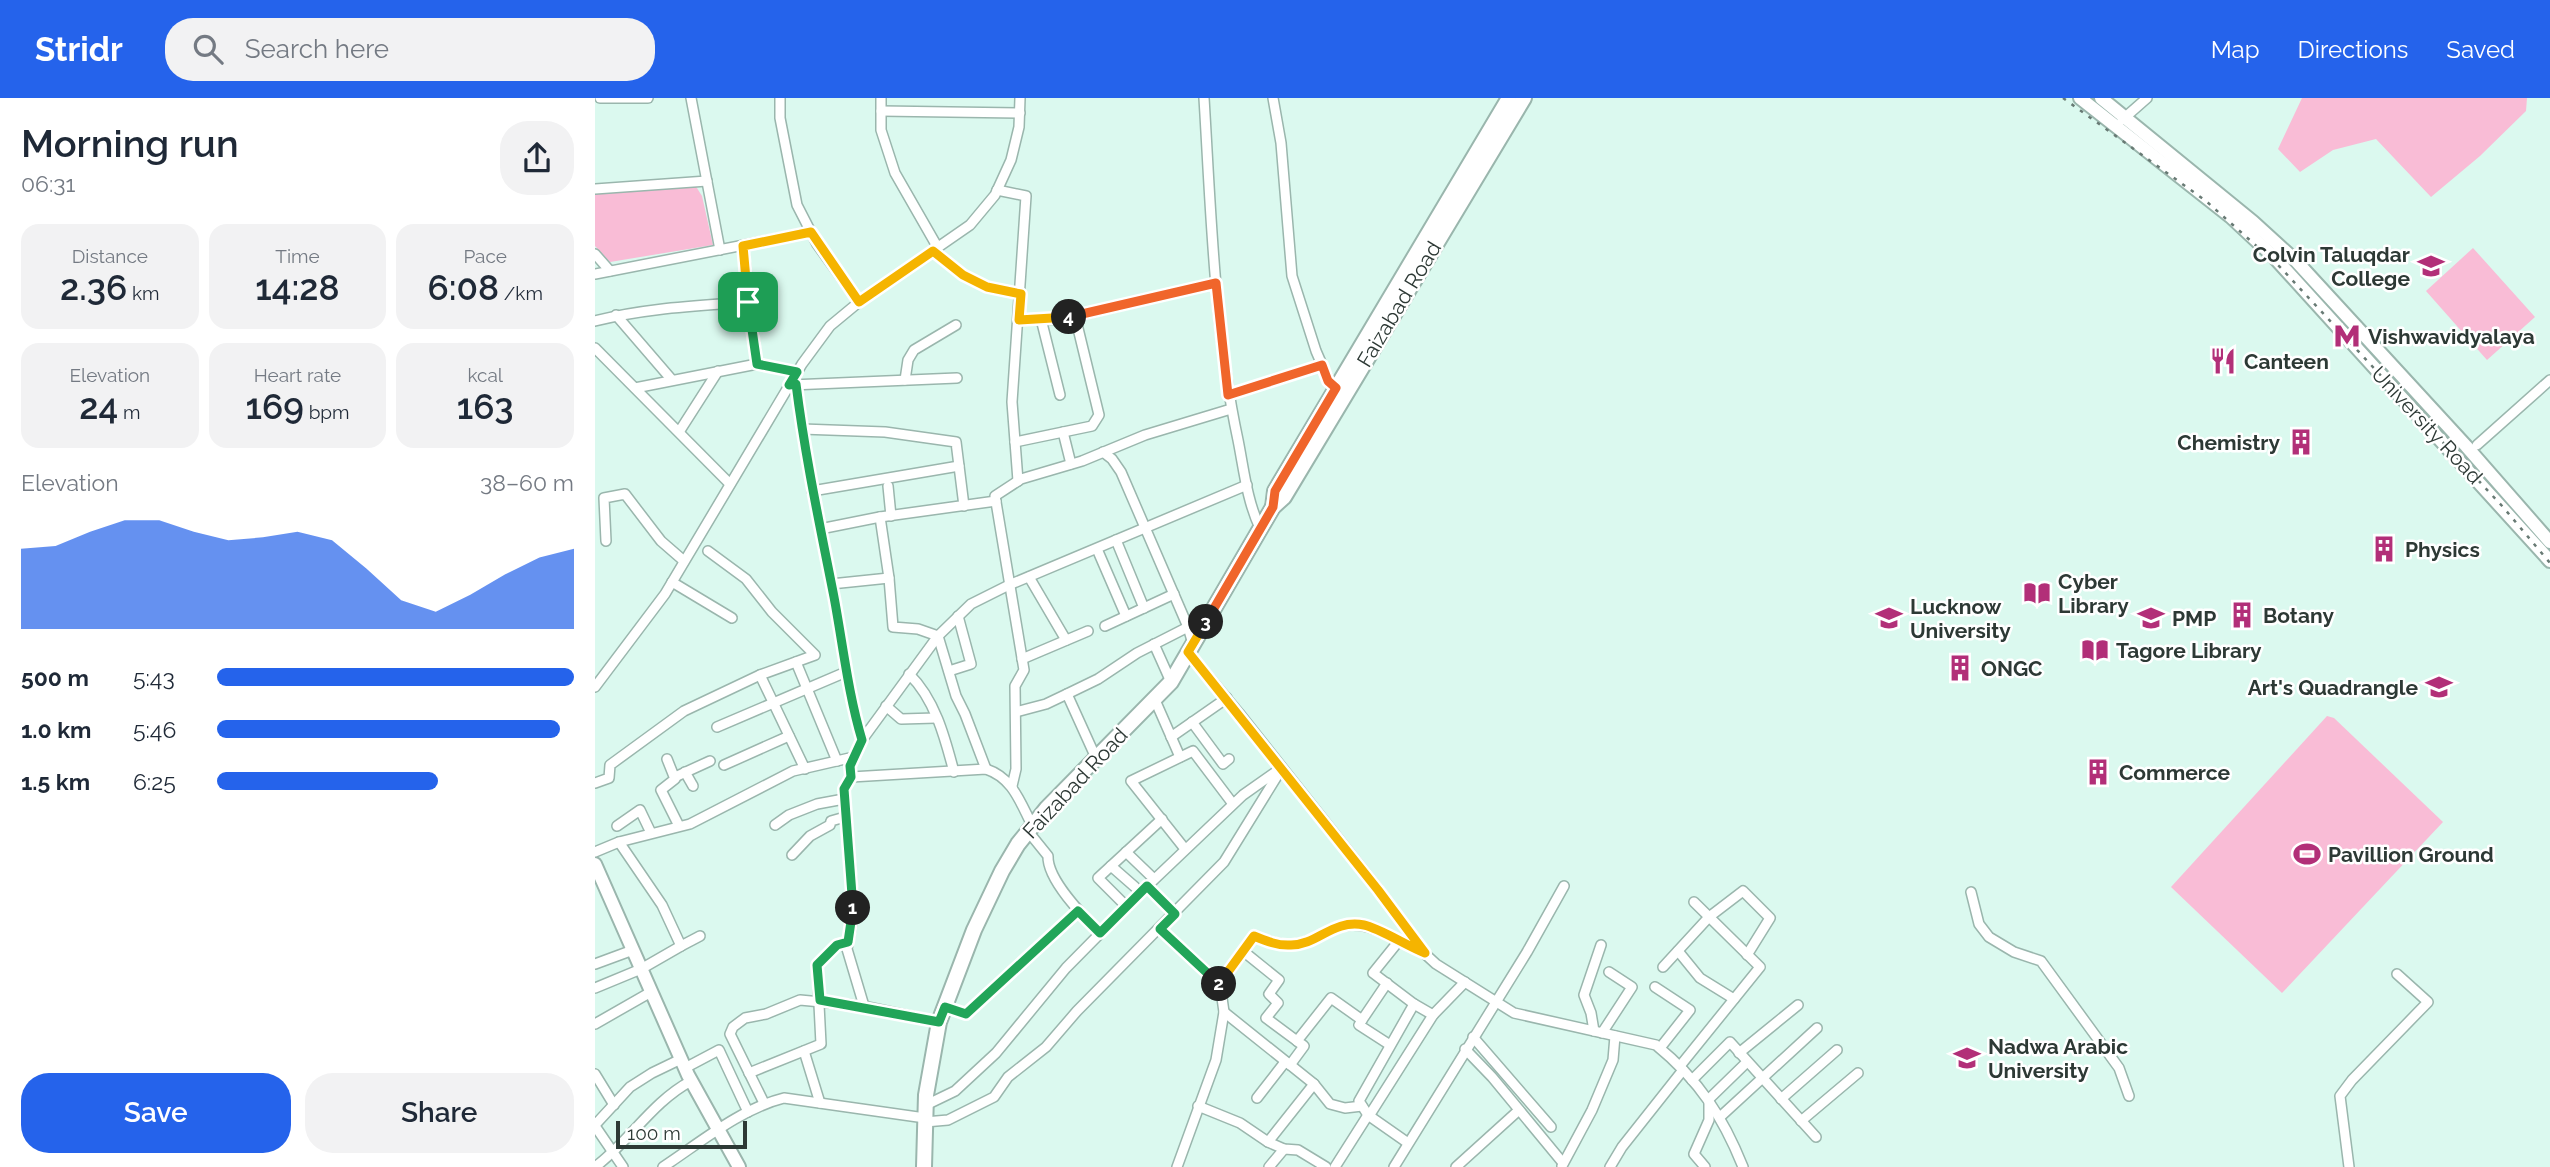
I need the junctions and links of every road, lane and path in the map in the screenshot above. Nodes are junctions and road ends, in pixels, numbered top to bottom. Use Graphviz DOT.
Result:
graph roads {
  1 [pos="600,98"];
  2 [pos="648,98"];
  3 [pos="691,98"];
  4 [pos="780,98"];
  5 [pos="881,98"];
  6 [pos="1020,98"];
  7 [pos="1204,98"];
  8 [pos="1273,98"];
  9 [pos="2080,98"];
  10 [pos="2101,98"];
  11 [pos="2147,98"];
  12 [pos="1512,101"];
  13 [pos="881,111"];
  14 [pos="1020,113"];
  15 [pos="2126,117"];
  16 [pos="2115,126"];
  17 [pos="707,181"];
  18 [pos="595,189"];
  19 [pos="997,190"];
  20 [pos="811,232"];
  21 [pos="743,246"];
  22 [pos="720,250"];
  23 [pos="935,250"];
  24 [pos="595,254"];
  25 [pos="610,271"];
  26 [pos="595,274"];
  27 [pos="1216,283"];
  28 [pos="1021,294"];
  29 [pos="748,302"];
  30 [pos="859,302"];
  31 [pos="616,315"];
  32 [pos="1075,316"];
  33 [pos="1041,319"];
  34 [pos="1019,320"];
  35 [pos="595,321"];
  36 [pos="956,326"];
  37 [pos="595,348"];
  38 [pos="757,364"];
  39 [pos="1322,365"];
  40 [pos="718,371"];
  41 [pos="797,372"];
  42 [pos="957,378"];
  43 [pos="672,380"];
  44 [pos="905,380"];
  45 [pos="2550,380"];
  46 [pos="793,385"];
  47 [pos="635,388"];
  48 [pos="1341,391"];
  49 [pos="1060,395"];
  50 [pos="1228,395"];
  51 [pos="1231,409"];
  52 [pos="802,429"];
  53 [pos="679,432"];
  54 [pos="1063,432"];
  55 [pos="1015,442"];
  56 [pos="2477,444"];
  57 [pos="1103,452"];
  58 [pos="1071,464"];
  59 [pos="959,466"];
  60 [pos="1018,481"];
  61 [pos="730,484"];
  62 [pos="1247,485"];
  63 [pos="888,486"];
  64 [pos="812,491"];
  65 [pos="996,501"];
  66 [pos="964,506"];
  67 [pos="891,516"];
  68 [pos="880,517"];
  69 [pos="1145,528"];
  70 [pos="1260,528"];
  71 [pos="820,529"];
  72 [pos="1116,540"];
  73 [pos="606,541"];
  74 [pos="2550,542"];
  75 [pos="1097,549"];
  76 [pos="708,551"];
  77 [pos="684,561"];
  78 [pos="2550,561"];
  79 [pos="1029,577"];
  80 [pos="889,578"];
  81 [pos="672,582"];
  82 [pos="831,584"];
  83 [pos="1009,585"];
  84 [pos="1174,594"];
  85 [pos="1144,608"];
  86 [pos="958,616"];
  87 [pos="1126,616"];
  88 [pos="732,618"];
  89 [pos="1105,626"];
  90 [pos="1188,627"];
  91 [pos="1088,631"];
  92 [pos="938,636"];
  93 [pos="1066,640"];
  94 [pos="1154,644"];
  95 [pos="1191,648"];
  96 [pos="1022,659"];
  97 [pos="796,662"];
  98 [pos="949,671"];
  99 [pos="846,672"];
  100 [pos="909,674"];
  101 [pos="759,675"];
  102 [pos="1171,682"];
  103 [pos="595,687"];
  104 [pos="807,687"];
  105 [pos="1067,694"];
  106 [pos="1227,698"];
  107 [pos="1155,699"];
  108 [pos="772,702"];
  109 [pos="886,706"];
  110 [pos="1016,712"];
  111 [pos="936,718"];
  112 [pos="1192,722"];
  113 [pos="717,727"];
  114 [pos="789,736"];
  115 [pos="1171,737"];
  116 [pos="862,740"];
  117 [pos="854,757"];
  118 [pos="1180,757"];
  119 [pos="1096,758"];
  120 [pos="667,759"];
  121 [pos="710,761"];
  122 [pos="837,761"];
  123 [pos="724,765"];
  124 [pos="1282,768"];
  125 [pos="804,769"];
  126 [pos="986,769"];
  127 [pos="685,772"];
  128 [pos="954,772"];
  129 [pos="1211,774"];
  130 [pos="675,777"];
  131 [pos="851,777"];
  132 [pos="595,783"];
  133 [pos="693,786"];
  134 [pos="1012,786"];
  135 [pos="845,799"];
  136 [pos="1233,804"];
  137 [pos="845,817"];
  138 [pos="1162,819"];
  139 [pos="775,825"];
  140 [pos="617,826"];
  141 [pos="679,826"];
  142 [pos="1030,828"];
  143 [pos="652,833"];
  144 [pos="619,842"];
  145 [pos="1185,849"];
  146 [pos="595,852"];
  147 [pos="1126,852"];
  148 [pos="792,855"];
  149 [pos="595,864"];
  150 [pos="1111,866"];
  151 [pos="1154,879"];
  152 [pos="1147,886"];
  153 [pos="1564,886"];
  154 [pos="1135,887"];
  155 [pos="1971,892"];
  156 [pos="1694,902"];
  157 [pos="1127,907"];
  158 [pos="1078,911"];
  159 [pos="1175,914"];
  160 [pos="1709,917"];
  161 [pos="1160,929"];
  162 [pos="1100,933"];
  163 [pos="700,936"];
  164 [pos="848,942"];
  165 [pos="1398,942"];
  166 [pos="1601,945"];
  167 [pos="681,946"];
  168 [pos="633,950"];
  169 [pos="1244,951"];
  170 [pos="1678,951"];
  171 [pos="1425,953"];
  172 [pos="1747,955"];
  173 [pos="595,964"];
  174 [pos="1663,967"];
  175 [pos="641,969"];
  176 [pos="1609,972"];
  177 [pos="2397,974"];
  178 [pos="1465,982"];
  179 [pos="1220,984"];
  180 [pos="1387,984"];
  181 [pos="1655,987"];
  182 [pos="595,988"];
  183 [pos="651,992"];
  184 [pos="1734,999"];
  185 [pos="820,1000"];
  186 [pos="1496,1001"];
  187 [pos="1414,1004"];
  188 [pos="1798,1004"];
  189 [pos="864,1006"];
  190 [pos="945,1007"];
  191 [pos="1224,1012"];
  192 [pos="1433,1015"];
  193 [pos="1362,1020"];
  194 [pos="939,1022"];
  195 [pos="595,1024"];
  196 [pos="1817,1028"];
  197 [pos="1598,1032"];
  198 [pos="1615,1036"];
  199 [pos="1473,1037"];
  200 [pos="1297,1041"];
  201 [pos="1390,1045"];
  202 [pos="1660,1048"];
  203 [pos="1465,1049"];
  204 [pos="1837,1050"];
  205 [pos="804,1051"];
  206 [pos="1739,1054"];
  207 [pos="1747,1062"];
  208 [pos="683,1063"];
  209 [pos="1288,1063"];
  210 [pos="1681,1068"];
  211 [pos="750,1073"];
  212 [pos="1858,1073"];
  213 [pos="595,1074"];
  214 [pos="1762,1079"];
  215 [pos="1692,1080"];
  216 [pos="691,1081"];
  217 [pos="1314,1084"];
  218 [pos="2129,1096"];
  219 [pos="1257,1098"];
  220 [pos="1781,1099"];
  221 [pos="1709,1100"];
  222 [pos="764,1103"];
  223 [pos="820,1103"];
  224 [pos="614,1105"];
  225 [pos="1198,1106"];
  226 [pos="1361,1106"];
  227 [pos="1519,1110"];
  228 [pos="748,1112"];
  229 [pos="926,1115"];
  230 [pos="1368,1116"];
  231 [pos="1720,1117"];
  232 [pos="1801,1121"];
  233 [pos="595,1126"];
  234 [pos="1551,1127"];
  235 [pos="718,1130"];
  236 [pos="1816,1137"];
  237 [pos="1268,1142"];
  238 [pos="1408,1143"];
  239 [pos="1284,1149"];
  240 [pos="613,1153"];
  241 [pos="1562,1165"];
  242 [pos="595,1167"];
  243 [pos="623,1167"];
  244 [pos="663,1167"];
  245 [pos="739,1167"];
  246 [pos="924,1167"];
  247 [pos="1177,1167"];
  248 [pos="1269,1167"];
  249 [pos="1326,1167"];
  250 [pos="1335,1167"];
  251 [pos="1394,1167"];
  252 [pos="1456,1167"];
  253 [pos="1610,1167"];
  254 [pos="1705,1167"];
  255 [pos="1743,1167"];
  256 [pos="2349,1167"];
  1 -- 2 [label="street"];
  3 -- 17 [label="street"];
  4 -- 20 [label="street"];
  5 -- 13 [label="street"];
  6 -- 14 [label="street"];
  7 -- 27 [label="street"];
  8 -- 39 [label="street"];
  9 -- 16 [label="main road, University Road"];
  10 -- 15 [label="main road, University Road"];
  11 -- 15 [label="street"];
  12 -- 48 [label="main road, Faizabad Road"];
  13 -- 14 [label="street"];
  13 -- 23 [label="street"];
  14 -- 19 [label="street"];
  15 -- 16 [label="street"];
  15 -- 74 [label="main road, University Road"];
  16 -- 78 [label="main road, University Road"];
  17 -- 18 [label="street"];
  17 -- 22 [label="street"];
  19 -- 23 [label="street"];
  19 -- 28 [label="street"];
  20 -- 21 [label="street"];
  20 -- 30 [label="street"];
  21 -- 22 [label="street"];
  21 -- 29 [label="street"];
  22 -- 25 [label="street"];
  23 -- 28 [label="street"];
  23 -- 30 [label="street"];
  24 -- 25 [label="street"];
  25 -- 26 [label="street"];
  27 -- 32 [label="street"];
  27 -- 50 [label="street"];
  28 -- 34 [label="street"];
  29 -- 31 [label="street"];
  29 -- 38 [label="street"];
  30 -- 41 [label="street"];
  31 -- 35 [label="street"];
  31 -- 43 [label="street"];
  32 -- 33 [label="street"];
  32 -- 54 [label="street"];
  33 -- 34 [label="street"];
  33 -- 49 [label="street"];
  34 -- 55 [label="street"];
  36 -- 44 [label="street"];
  37 -- 47 [label="street"];
  38 -- 40 [label="street"];
  38 -- 41 [label="street"];
  39 -- 48 [label="street"];
  39 -- 50 [label="street"];
  40 -- 43 [label="street"];
  40 -- 53 [label="street"];
  41 -- 46 [label="street"];
  42 -- 44 [label="street"];
  43 -- 47 [label="street"];
  44 -- 46 [label="street"];
  45 -- 56 [label="street"];
  46 -- 52 [label="street"];
  46 -- 61 [label="street"];
  47 -- 53 [label="street"];
  48 -- 70 [label="main road, Faizabad Road"];
  50 -- 51 [label="street"];
  51 -- 57 [label="street"];
  51 -- 62 [label="street"];
  52 -- 59 [label="street"];
  52 -- 64 [label="street"];
  53 -- 61 [label="street"];
  54 -- 55 [label="street"];
  54 -- 58 [label="street"];
  55 -- 60 [label="street"];
  57 -- 58 [label="street"];
  57 -- 69 [label="street"];
  58 -- 60 [label="street"];
  59 -- 64 [label="street"];
  59 -- 66 [label="street"];
  60 -- 65 [label="street"];
  61 -- 77 [label="street"];
  62 -- 69 [label="street"];
  62 -- 70 [label="street"];
  63 -- 67 [label="street"];
  64 -- 71 [label="street"];
  65 -- 66 [label="street"];
  65 -- 83 [label="street"];
  66 -- 67 [label="street"];
  67 -- 68 [label="street"];
  68 -- 71 [label="street"];
  68 -- 80 [label="street"];
  69 -- 72 [label="street"];
  69 -- 84 [label="street"];
  70 -- 95 [label="main road, Faizabad Road"];
  71 -- 82 [label="street"];
  72 -- 75 [label="street"];
  72 -- 85 [label="street"];
  73 -- 77 [label="street"];
  75 -- 79 [label="street"];
  75 -- 87 [label="street"];
  76 -- 97 [label="street"];
  77 -- 81 [label="street"];
  79 -- 83 [label="street"];
  79 -- 93 [label="street"];
  80 -- 82 [label="street"];
  80 -- 92 [label="street"];
  81 -- 88 [label="street"];
  81 -- 103 [label="street"];
  82 -- 99 [label="street"];
  83 -- 86 [label="street"];
  83 -- 96 [label="street"];
  84 -- 85 [label="street"];
  84 -- 90 [label="street"];
  85 -- 87 [label="street"];
  86 -- 92 [label="street"];
  86 -- 98 [label="street"];
  87 -- 89 [label="street"];
  90 -- 94 [label="street"];
  90 -- 95 [label="street"];
  91 -- 93 [label="street"];
  92 -- 98 [label="street"];
  92 -- 100 [label="street"];
  93 -- 96 [label="street"];
  94 -- 102 [label="street"];
  94 -- 105 [label="street"];
  95 -- 102 [label="main road, Faizabad Road"];
  95 -- 106 [label="street"];
  96 -- 110 [label="street"];
  97 -- 101 [label="street"];
  97 -- 104 [label="street"];
  98 -- 126 [label="street"];
  99 -- 104 [label="street"];
  99 -- 116 [label="street"];
  100 -- 109 [label="street"];
  100 -- 111 [label="street"];
  101 -- 108 [label="street"];
  101 -- 132 [label="street"];
  102 -- 107 [label="main road, Faizabad Road"];
  104 -- 108 [label="street"];
  104 -- 122 [label="street"];
  105 -- 110 [label="street"];
  105 -- 119 [label="street"];
  106 -- 112 [label="street"];
  106 -- 124 [label="street"];
  107 -- 115 [label="street"];
  107 -- 119 [label="main road, Faizabad Road"];
  108 -- 113 [label="street"];
  108 -- 114 [label="street"];
  109 -- 111 [label="street"];
  109 -- 116 [label="street"];
  110 -- 134 [label="street"];
  111 -- 128 [label="street"];
  112 -- 115 [label="street"];
  112 -- 129 [label="street"];
  114 -- 123 [label="street"];
  114 -- 125 [label="street"];
  115 -- 118 [label="street"];
  116 -- 117 [label="street"];
  117 -- 122 [label="street"];
  117 -- 131 [label="street"];
  118 -- 129 [label="street"];
  118 -- 138 [label="street"];
  119 -- 142 [label="main road, Faizabad Road"];
  120 -- 130 [label="street"];
  121 -- 127 [label="street"];
  122 -- 125 [label="street"];
  124 -- 136 [label="street"];
  124 -- 159 [label="street"];
  124 -- 171 [label="street"];
  125 -- 141 [label="street"];
  126 -- 128 [label="street"];
  126 -- 134 [label="street"];
  127 -- 130 [label="street"];
  127 -- 133 [label="street"];
  128 -- 131 [label="street"];
  129 -- 136 [label="street"];
  130 -- 141 [label="street"];
  131 -- 135 [label="street"];
  134 -- 142 [label="street"];
  135 -- 137 [label="street"];
  135 -- 139 [label="street"];
  136 -- 145 [label="street"];
  137 -- 148 [label="street"];
  137 -- 164 [label="street"];
  138 -- 145 [label="street"];
  138 -- 147 [label="street"];
  140 -- 143 [label="street"];
  141 -- 143 [label="street"];
  142 -- 158 [label="street"];
  142 -- 190 [label="main road, Faizabad Road"];
  143 -- 144 [label="street"];
  144 -- 146 [label="street"];
  144 -- 167 [label="street"];
  145 -- 151 [label="street"];
  147 -- 150 [label="street"];
  147 -- 151 [label="street"];
  149 -- 168 [label="main road"];
  150 -- 154 [label="street"];
  150 -- 157 [label="street"];
  151 -- 152 [label="street"];
  152 -- 157 [label="street"];
  152 -- 159 [label="street"];
  153 -- 186 [label="street"];
  155 -- 218 [label="street"];
  156 -- 160 [label="street"];
  157 -- 162 [label="street"];
  158 -- 162 [label="street"];
  158 -- 190 [label="street"];
  159 -- 161 [label="street"];
  160 -- 170 [label="street"];
  160 -- 172 [label="street"];
  160 -- 172 [label="street"];
  161 -- 179 [label="street"];
  161 -- 229 [label="street"];
  162 -- 229 [label="street"];
  163 -- 167 [label="street"];
  164 -- 185 [label="street"];
  164 -- 189 [label="street"];
  165 -- 169 [label="street"];
  165 -- 171 [label="street"];
  165 -- 180 [label="street"];
  166 -- 197 [label="street"];
  167 -- 175 [label="street"];
  168 -- 173 [label="street"];
  168 -- 175 [label="main road"];
  169 -- 179 [label="street"];
  169 -- 200 [label="street"];
  170 -- 174 [label="street"];
  170 -- 184 [label="street"];
  171 -- 178 [label="street"];
  172 -- 184 [label="street"];
  175 -- 182 [label="street"];
  175 -- 183 [label="main road"];
  176 -- 197 [label="street"];
  177 -- 256 [label="street"];
  178 -- 186 [label="street"];
  178 -- 192 [label="street"];
  179 -- 191 [label="street"];
  180 -- 187 [label="street"];
  180 -- 193 [label="street"];
  181 -- 202 [label="street"];
  183 -- 195 [label="street"];
  183 -- 208 [label="main road"];
  184 -- 210 [label="street"];
  185 -- 189 [label="street"];
  185 -- 205 [label="street"];
  185 -- 211 [label="street"];
  186 -- 197 [label="street"];
  186 -- 199 [label="street"];
  187 -- 192 [label="street"];
  187 -- 201 [label="street"];
  188 -- 206 [label="street"];
  189 -- 194 [label="street"];
  190 -- 194 [label="main road, Faizabad Road"];
  191 -- 209 [label="street"];
  191 -- 225 [label="street"];
  192 -- 230 [label="street"];
  193 -- 200 [label="street"];
  193 -- 201 [label="street"];
  194 -- 229 [label="main road, Faizabad Road"];
  196 -- 214 [label="street"];
  197 -- 198 [label="street"];
  198 -- 202 [label="street"];
  198 -- 241 [label="street"];
  199 -- 203 [label="street"];
  199 -- 234 [label="street"];
  200 -- 209 [label="street"];
  201 -- 226 [label="street"];
  202 -- 210 [label="street"];
  203 -- 227 [label="street"];
  203 -- 238 [label="street"];
  204 -- 220 [label="street"];
  205 -- 211 [label="street"];
  205 -- 223 [label="street"];
  206 -- 207 [label="street"];
  206 -- 215 [label="street"];
  207 -- 214 [label="street"];
  207 -- 221 [label="street"];
  208 -- 216 [label="main road"];
  208 -- 224 [label="street"];
  208 -- 228 [label="street"];
  209 -- 217 [label="street"];
  209 -- 219 [label="street"];
  210 -- 215 [label="street"];
  210 -- 253 [label="street"];
  211 -- 222 [label="street"];
  212 -- 232 [label="street"];
  213 -- 224 [label="street"];
  214 -- 220 [label="street"];
  214 -- 231 [label="street"];
  215 -- 221 [label="street"];
  216 -- 235 [label="main road"];
  216 -- 240 [label="street"];
  217 -- 226 [label="street"];
  217 -- 237 [label="street"];
  220 -- 232 [label="street"];
  221 -- 231 [label="street"];
  221 -- 254 [label="street"];
  222 -- 223 [label="street"];
  222 -- 228 [label="street"];
  223 -- 229 [label="street"];
  224 -- 233 [label="street"];
  225 -- 237 [label="street"];
  225 -- 247 [label="street"];
  226 -- 230 [label="street"];
  227 -- 241 [label="street"];
  227 -- 252 [label="street"];
  228 -- 235 [label="street"];
  229 -- 246 [label="main road, Faizabad Road"];
  230 -- 238 [label="street"];
  230 -- 250 [label="street"];
  231 -- 255 [label="street"];
  232 -- 236 [label="street"];
  233 -- 240 [label="street"];
  235 -- 244 [label="street"];
  235 -- 245 [label="main road"];
  237 -- 239 [label="street"];
  238 -- 251 [label="street"];
  239 -- 248 [label="street"];
  239 -- 249 [label="street"];
  240 -- 242 [label="street"];
  240 -- 243 [label="street"];
}
